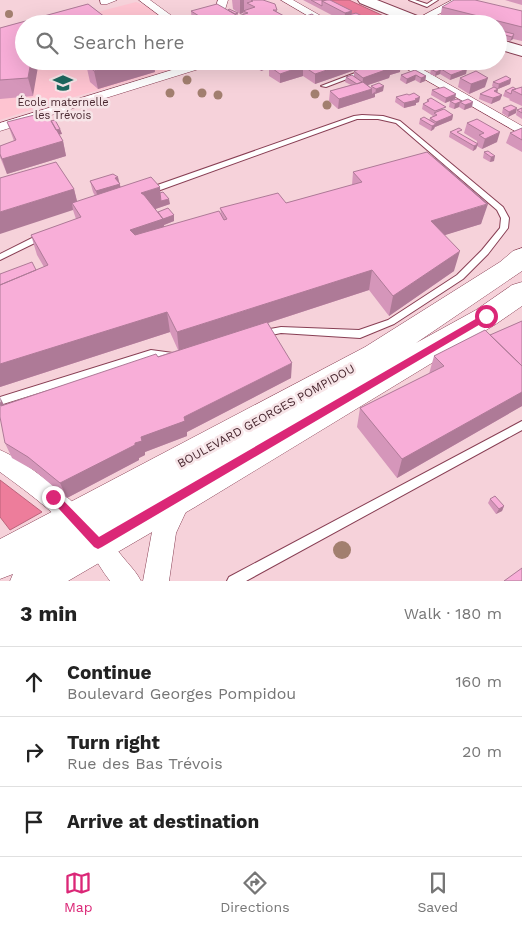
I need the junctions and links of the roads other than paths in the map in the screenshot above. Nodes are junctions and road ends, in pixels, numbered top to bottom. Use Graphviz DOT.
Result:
graph roads {
  1 [pos="144,0"];
  2 [pos="223,0"];
  3 [pos="286,0"];
  4 [pos="364,0"];
  5 [pos="411,0"];
  6 [pos="436,0"];
  7 [pos="460,0"];
  8 [pos="165,15"];
  9 [pos="216,15"];
  10 [pos="314,15"];
  11 [pos="402,15"];
  12 [pos="435,15"];
  13 [pos="507,47"];
  14 [pos="522,51"];
  15 [pos="185,70"];
  16 [pos="366,70"];
  17 [pos="415,70"];
  18 [pos="324,86"];
  19 [pos="0,127"];
  20 [pos="522,131"];
  21 [pos="136,195"];
  22 [pos="49,232"];
  23 [pos="0,257"];
  24 [pos="522,257"];
  25 [pos="522,292"];
  26 [pos="250,334"];
  27 [pos="179,357"];
  28 [pos="0,400"];
  29 [pos="522,425"];
  30 [pos="0,460"];
  31 [pos="182,495"];
  32 [pos="86,532"];
  33 [pos="0,560"];
  34 [pos="30,581"];
  35 [pos="128,581"];
  36 [pos="156,581"];
  37 [pos="233,581"];
  1 -- 8 [label="street"];
  2 -- 9 [label="street"];
  3 -- 10 [label="street"];
  4 -- 11 [label="street"];
  5 -- 6 [label="lane"];
  7 -- 12 [label="street"];
  13 -- 14 [label="street"];
  15 -- 19 [label="street"];
  16 -- 18 [label="lane"];
  17 -- 20 [label="street"];
  21 -- 26 [label="lane"];
  22 -- 23 [label="lane"];
  24 -- 32 [label="main road, BOULEVARD GEORGES POMPIDOU"];
  25 -- 31 [label="main road, BOULEVARD GEORGES POMPIDOU"];
  27 -- 28 [label="lane"];
  29 -- 37 [label="lane"];
  30 -- 32 [label="street"];
  31 -- 32 [label="main road, BOULEVARD GEORGES POMPIDOU"];
  31 -- 36 [label="street"];
  32 -- 33 [label="main road, BOULEVARD GEORGES POMPIDOU"];
  32 -- 34 [label="main road, BOULEVARD GEORGES POMPIDOU"];
  32 -- 35 [label="street"];
}
